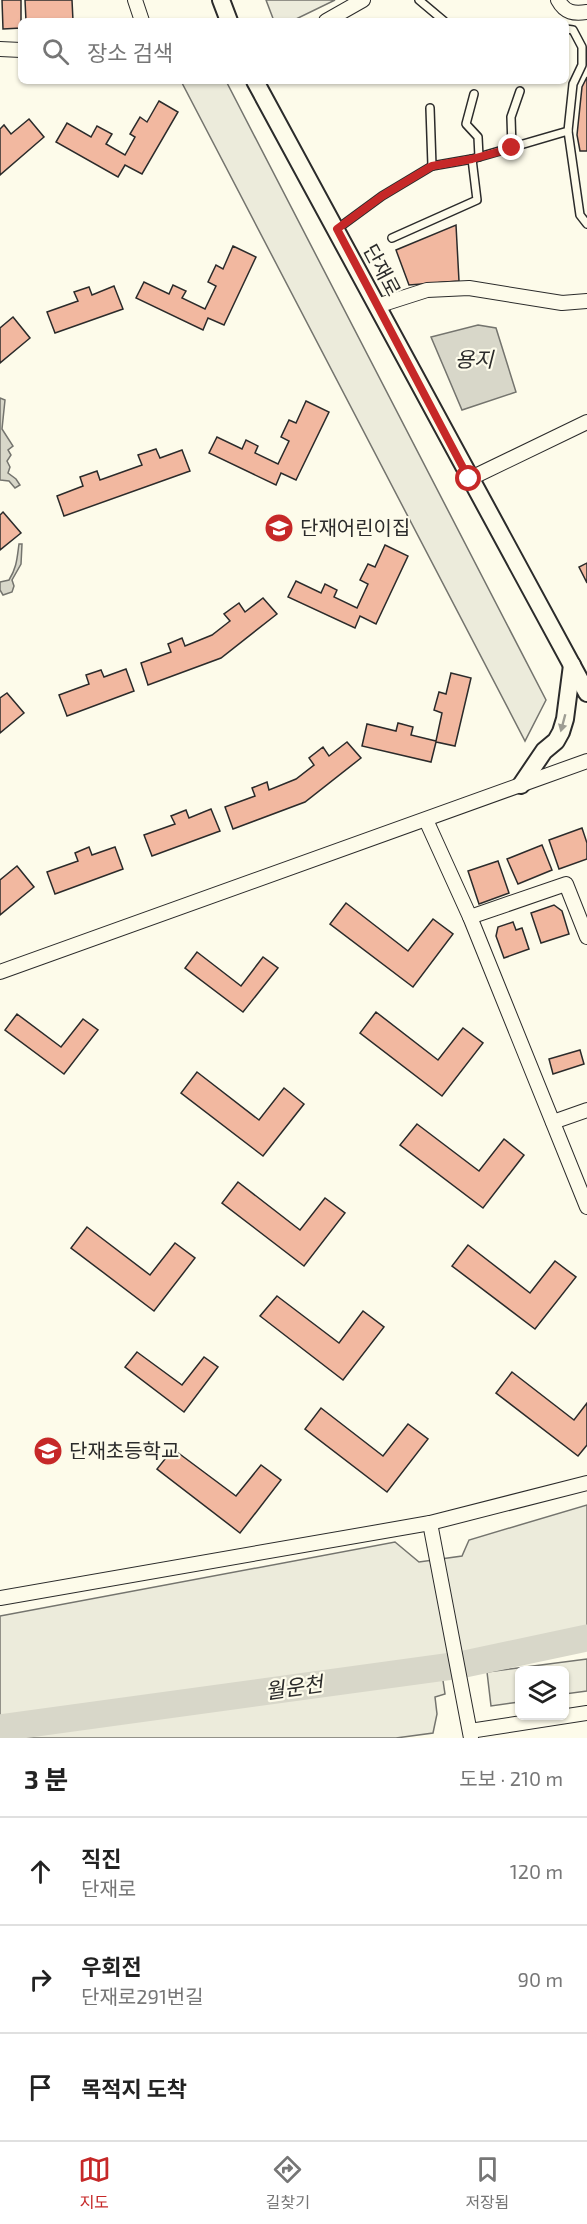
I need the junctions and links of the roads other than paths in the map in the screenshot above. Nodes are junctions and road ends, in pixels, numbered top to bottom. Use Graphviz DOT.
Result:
graph roads {
  1 [pos="135,0"];
  2 [pos="221,0"];
  3 [pos="363,0"];
  4 [pos="419,0"];
  5 [pos="558,0"];
  6 [pos="580,13"];
  7 [pos="141,18"];
  8 [pos="228,18"];
  9 [pos="331,18"];
  10 [pos="440,18"];
  11 [pos="570,30"];
  12 [pos="0,49"];
  13 [pos="18,50"];
  14 [pos="257,84"];
  15 [pos="520,91"];
  16 [pos="474,94"];
  17 [pos="430,108"];
  18 [pos="568,131"];
  19 [pos="512,148"];
  20 [pos="476,158"];
  21 [pos="432,166"];
  22 [pos="586,223"];
  23 [pos="337,229"];
  24 [pos="392,238"];
  25 [pos="587,301"];
  26 [pos="377,306"];
  27 [pos="587,422"];
  28 [pos="469,479"];
  29 [pos="572,665"];
  30 [pos="587,693"];
  31 [pos="587,760"];
  32 [pos="521,785"];
  33 [pos="426,820"];
  34 [pos="470,917"];
  35 [pos="587,937"];
  36 [pos="0,972"];
  37 [pos="587,1110"];
  38 [pos="553,1122"];
  39 [pos="587,1207"];
  40 [pos="587,1483"];
  41 [pos="430,1522"];
  42 [pos="0,1598"];
  43 [pos="587,1713"];
  44 [pos="470,1735"];
  1 -- 7 [label="street"];
  2 -- 8 [label="street"];
  3 -- 9 [label="street"];
  4 -- 10 [label="lane"];
  5 -- 6 [label="street"];
  6 -- 11 [label="lane"];
  11 -- 18 [label="lane"];
  12 -- 13 [label="street"];
  14 -- 23 [label="street, 단재로"];
  15 -- 19 [label="lane"];
  16 -- 20 [label="lane"];
  17 -- 21 [label="lane"];
  18 -- 19 [label="lane"];
  18 -- 22 [label="lane"];
  19 -- 20 [label="lane"];
  20 -- 21 [label="lane"];
  20 -- 24 [label="lane"];
  21 -- 23 [label="lane"];
  23 -- 26 [label="street, 단재로"];
  25 -- 26 [label="street"];
  26 -- 28 [label="street, 단재로"];
  27 -- 28 [label="street"];
  28 -- 29 [label="street, 단재로"];
  29 -- 30 [label="street, 단재로"];
  29 -- 32 [label="street, one-way"];
  31 -- 32 [label="street"];
  32 -- 33 [label="street"];
  33 -- 34 [label="street"];
  33 -- 36 [label="street"];
  34 -- 35 [label="street"];
  34 -- 38 [label="street"];
  37 -- 38 [label="street"];
  38 -- 39 [label="street"];
  40 -- 41 [label="street"];
  41 -- 42 [label="street"];
  41 -- 44 [label="street"];
  43 -- 44 [label="street"];
}
